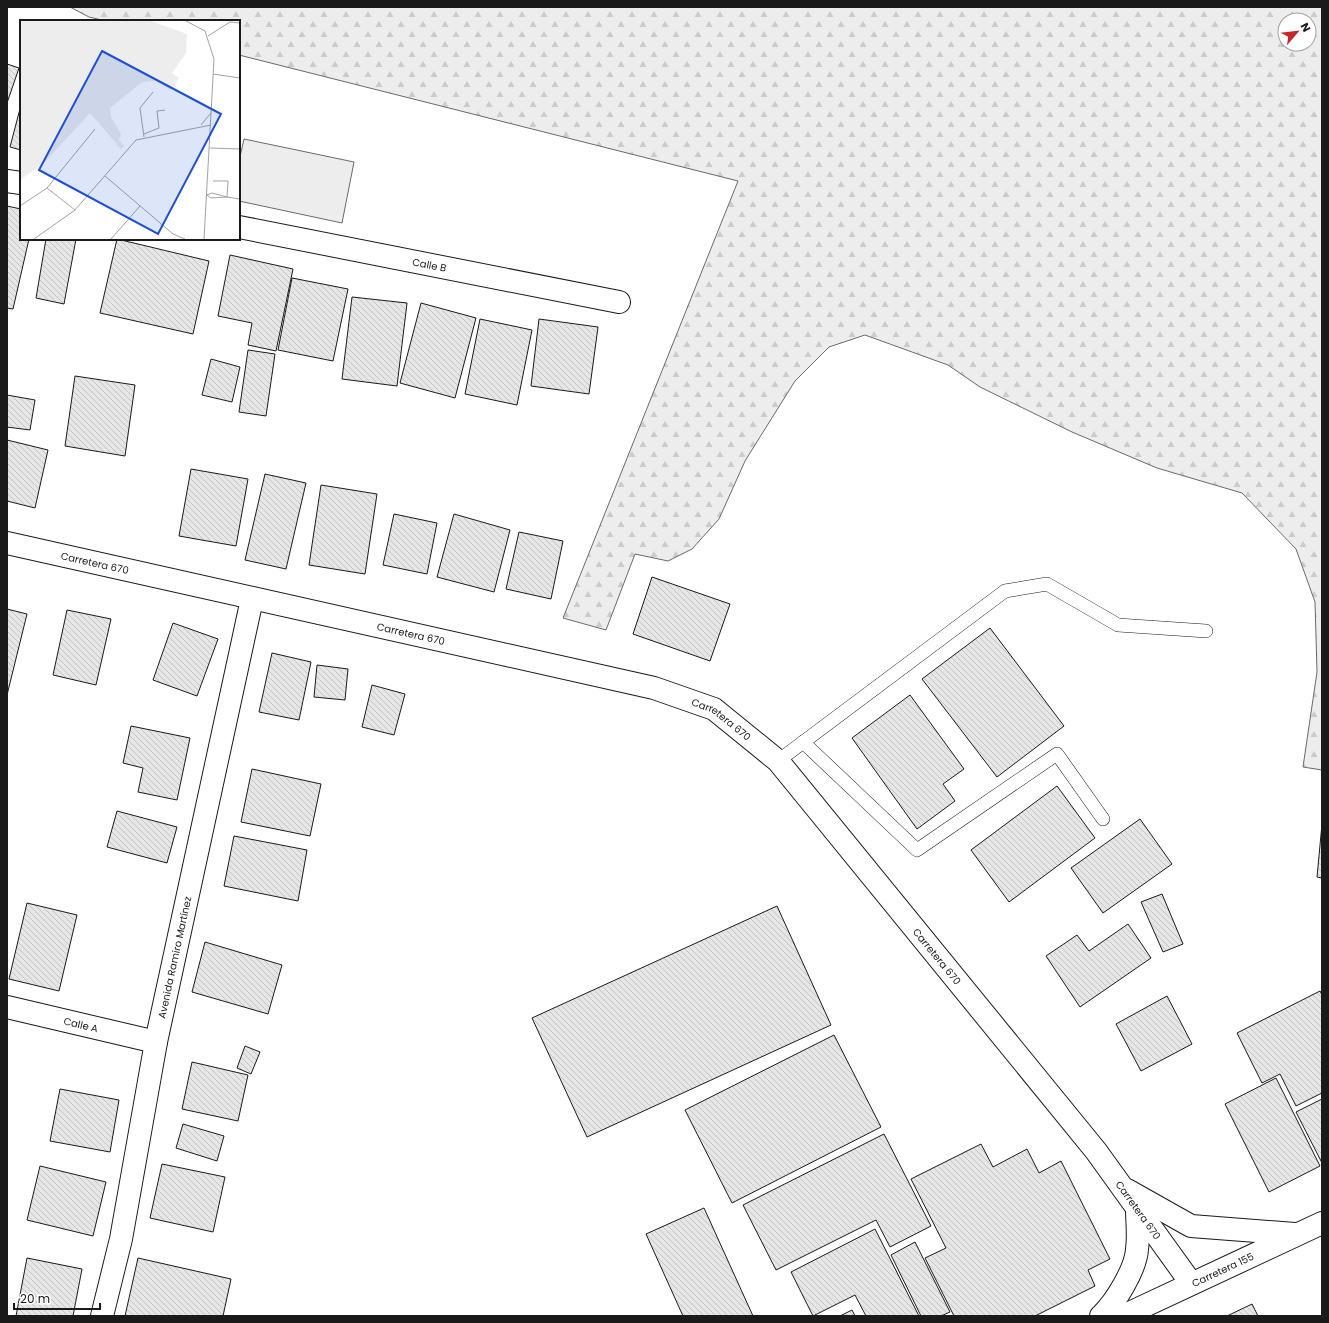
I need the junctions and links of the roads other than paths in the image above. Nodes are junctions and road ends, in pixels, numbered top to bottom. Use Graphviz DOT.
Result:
graph roads {
  1 [pos="7,181"];
  2 [pos="20,183"];
  3 [pos="240,227"];
  4 [pos="619,302"];
  5 [pos="7,543"];
  6 [pos="252,599"];
  7 [pos="1206,631"];
  8 [pos="804,742"];
  9 [pos="778,761"];
  10 [pos="1104,819"];
  11 [pos="7,1007"];
  12 [pos="156,1042"];
  13 [pos="1121,1186"];
  14 [pos="1137,1209"];
  15 [pos="1322,1224"];
  16 [pos="1298,1234"];
  17 [pos="1190,1283"];
  18 [pos="102,1316"];
  19 [pos="1101,1316"];
  20 [pos="1123,1316"];
  1 -- 2 [label="street"];
  3 -- 4 [label="street, Calle B"];
  5 -- 6 [label="street, Carretera 670"];
  6 -- 9 [label="street, Carretera 670"];
  6 -- 12 [label="street, Avenida Ramiro Martínez"];
  7 -- 8 [label="lane"];
  8 -- 9 [label="lane"];
  8 -- 10 [label="lane"];
  9 -- 13 [label="street, Carretera 670"];
  11 -- 12 [label="street, Calle A"];
  12 -- 18 [label="street, Avenida Ramiro Martínez"];
  13 -- 14 [label="street, Carretera 670"];
  13 -- 16 [label="street"];
  14 -- 17 [label="street, Carretera 670"];
  14 -- 19 [label="street"];
  15 -- 16 [label="street, Carretera 155"];
  16 -- 17 [label="street, Carretera 155"];
  17 -- 20 [label="street, Carretera 155"];
}
